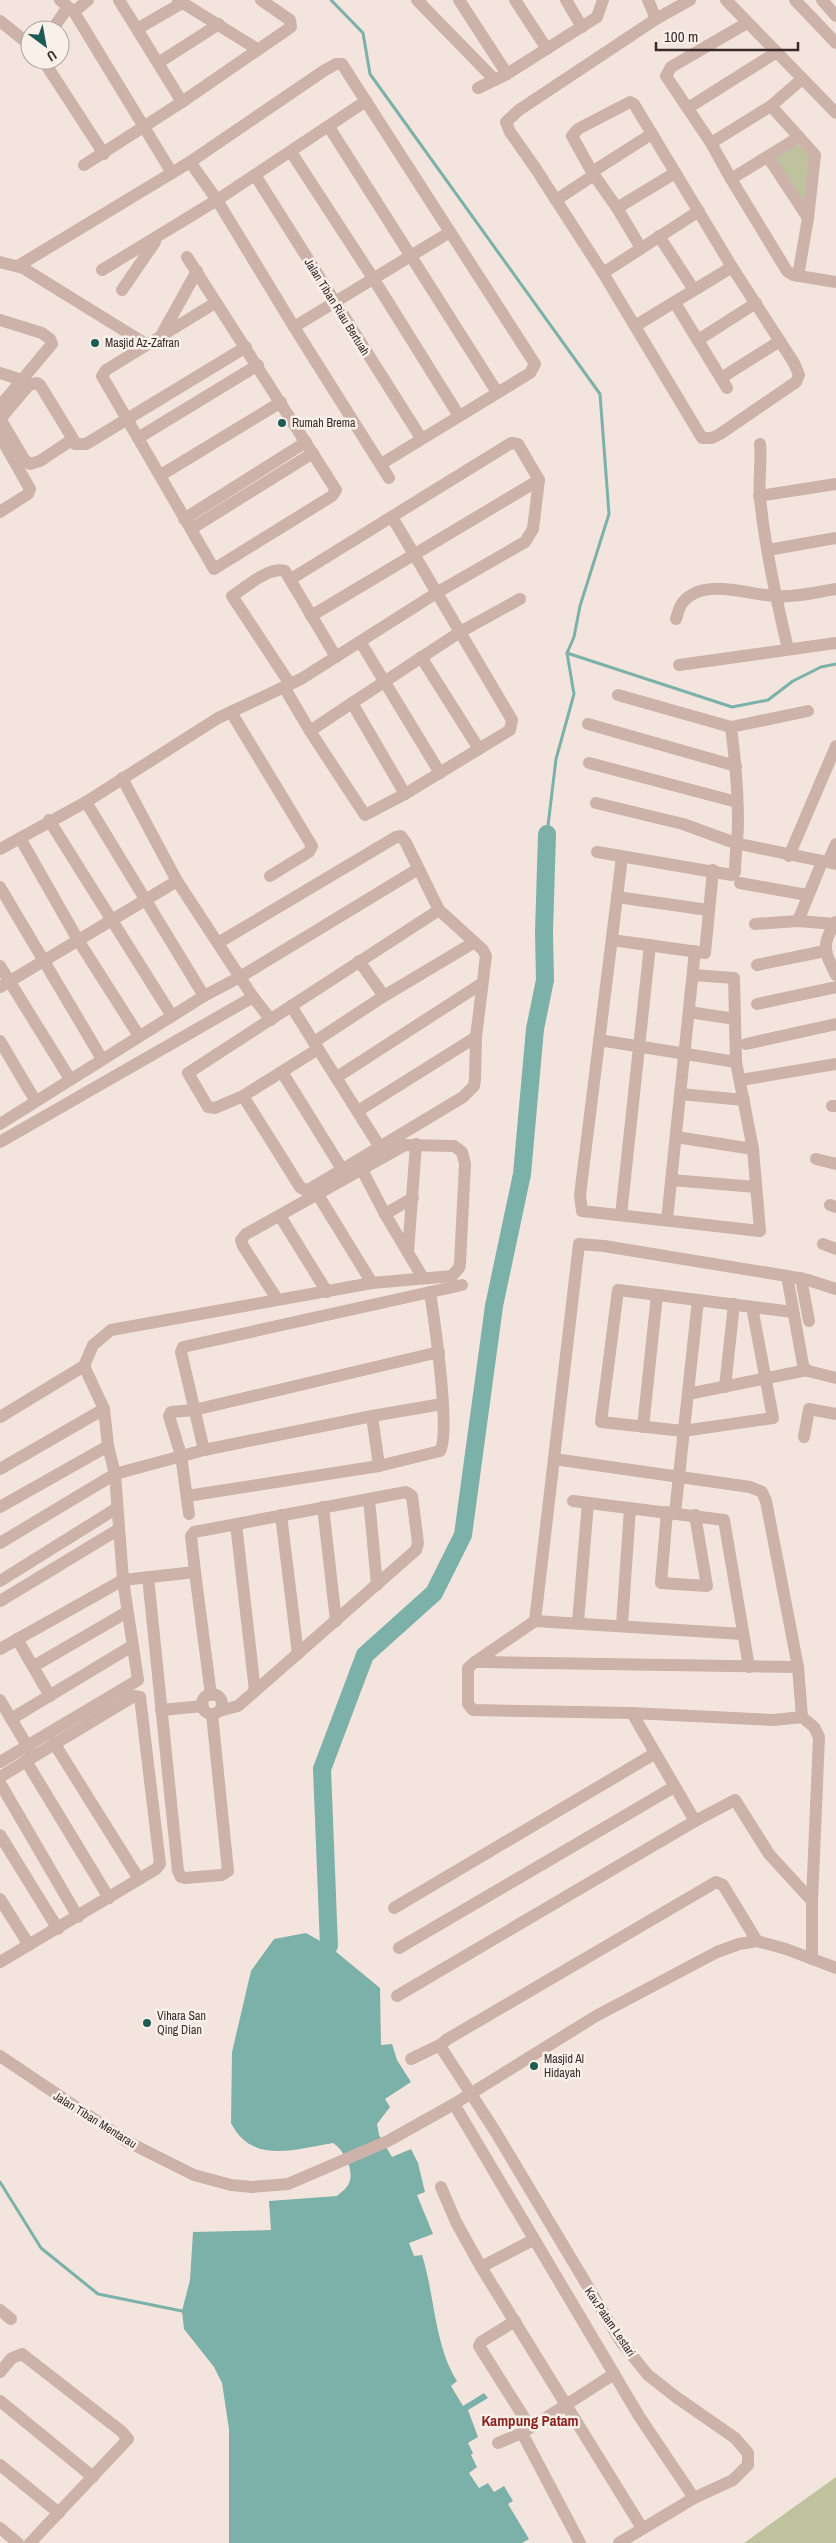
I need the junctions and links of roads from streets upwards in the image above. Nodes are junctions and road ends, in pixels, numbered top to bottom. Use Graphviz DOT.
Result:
graph roads {
  1 [pos="88,0"];
  2 [pos="118,0"];
  3 [pos="261,0"];
  4 [pos="417,0"];
  5 [pos="459,0"];
  6 [pos="515,0"];
  7 [pos="566,0"];
  8 [pos="603,0"];
  9 [pos="648,0"];
  10 [pos="690,0"];
  11 [pos="726,0"];
  12 [pos="795,0"];
  13 [pos="822,0"];
  14 [pos="180,2"];
  15 [pos="68,6"];
  16 [pos="836,16"];
  17 [pos="656,19"];
  18 [pos="59,20"];
  19 [pos="0,21"];
  20 [pos="747,23"];
  21 [pos="219,24"];
  22 [pos="582,27"];
  23 [pos="137,29"];
  24 [pos="20,37"];
  25 [pos="836,43"];
  26 [pos="257,49"];
  27 [pos="547,49"];
  28 [pos="776,52"];
  29 [pos="158,63"];
  30 [pos="49,70"];
  31 [pos="507,74"];
  32 [pos="802,79"];
  33 [pos="495,80"];
  34 [pos="478,88"];
  35 [pos="366,101"];
  36 [pos="182,102"];
  37 [pos="771,106"];
  38 [pos="688,108"];
  39 [pos="836,112"];
  40 [pos="145,127"];
  41 [pos="329,127"];
  42 [pos="650,135"];
  43 [pos="799,137"];
  44 [pos="712,143"];
  45 [pos="291,152"];
  46 [pos="104,154"];
  47 [pos="768,157"];
  48 [pos="190,162"];
  49 [pos="84,165"];
  50 [pos="172,173"];
  51 [pos="675,173"];
  52 [pos="593,174"];
  53 [pos="255,175"];
  54 [pos="731,180"];
  55 [pos="217,200"];
  56 [pos="556,200"];
  57 [pos="618,208"];
  58 [pos="699,211"];
  59 [pos="808,218"];
  60 [pos="450,232"];
  61 [pos="659,236"];
  62 [pos="158,238"];
  63 [pos="641,248"];
  64 [pos="409,256"];
  65 [pos="187,257"];
  66 [pos="0,262"];
  67 [pos="18,266"];
  68 [pos="732,267"];
  69 [pos="102,270"];
  70 [pos="197,271"];
  71 [pos="603,273"];
  72 [pos="798,276"];
  73 [pos="373,278"];
  74 [pos="836,282"];
  75 [pos="122,290"];
  76 [pos="694,290"];
  77 [pos="215,302"];
  78 [pos="756,302"];
  79 [pos="334,303"];
  80 [pos="675,303"];
  81 [pos="0,320"];
  82 [pos="635,326"];
  83 [pos="294,327"];
  84 [pos="162,334"];
  85 [pos="698,340"];
  86 [pos="780,341"];
  87 [pos="146,344"];
  88 [pos="246,347"];
  89 [pos="258,365"];
  90 [pos="0,373"];
  91 [pos="22,380"];
  92 [pos="497,392"];
  93 [pos="281,402"];
  94 [pos="0,406"];
  95 [pos="459,416"];
  96 [pos="127,418"];
  97 [pos="0,436"];
  98 [pos="138,438"];
  99 [pos="421,438"];
  100 [pos="73,439"];
  101 [pos="760,444"];
  102 [pos="310,447"];
  103 [pos="4,453"];
  104 [pos="381,464"];
  105 [pos="161,475"];
  106 [pos="389,478"];
  107 [pos="539,480"];
  108 [pos="836,484"];
  109 [pos="759,496"];
  110 [pos="0,512"];
  111 [pos="392,517"];
  112 [pos="187,524"];
  113 [pos="836,538"];
  114 [pos="768,550"];
  115 [pos="415,554"];
  116 [pos="291,579"];
  117 [pos="836,589"];
  118 [pos="438,592"];
  119 [pos="775,597"];
  120 [pos="520,599"];
  121 [pos="311,616"];
  122 [pos="676,620"];
  123 [pos="460,632"];
  124 [pos="361,643"];
  125 [pos="836,643"];
  126 [pos="788,649"];
  127 [pos="336,657"];
  128 [pos="421,657"];
  129 [pos="679,665"];
  130 [pos="386,683"];
  131 [pos="287,685"];
  132 [pos="618,695"];
  133 [pos="352,703"];
  134 [pos="808,710"];
  135 [pos="231,712"];
  136 [pos="588,724"];
  137 [pos="732,727"];
  138 [pos="310,732"];
  139 [pos="836,746"];
  140 [pos="479,749"];
  141 [pos="589,763"];
  142 [pos="736,766"];
  143 [pos="440,772"];
  144 [pos="122,778"];
  145 [pos="404,794"];
  146 [pos="86,802"];
  147 [pos="596,802"];
  148 [pos="737,802"];
  149 [pos="49,820"];
  150 [pos="20,838"];
  151 [pos="735,843"];
  152 [pos="836,844"];
  153 [pos="0,849"];
  154 [pos="597,852"];
  155 [pos="789,856"];
  156 [pos="622,857"];
  157 [pos="829,863"];
  158 [pos="418,869"];
  159 [pos="713,870"];
  160 [pos="270,876"];
  161 [pos="177,880"];
  162 [pos="740,883"];
  163 [pos="0,888"];
  164 [pos="807,895"];
  165 [pos="617,898"];
  166 [pos="146,901"];
  167 [pos="439,910"];
  168 [pos="708,910"];
  169 [pos="112,920"];
  170 [pos="798,921"];
  171 [pos="835,923"];
  172 [pos="755,924"];
  173 [pos="78,940"];
  174 [pos="612,940"];
  175 [pos="218,943"];
  176 [pos="473,943"];
  177 [pos="650,945"];
  178 [pos="695,951"];
  179 [pos="825,951"];
  180 [pos="359,961"];
  181 [pos="43,962"];
  182 [pos="757,965"];
  183 [pos="0,966"];
  184 [pos="693,975"];
  185 [pos="836,975"];
  186 [pos="240,978"];
  187 [pos="5,984"];
  188 [pos="481,984"];
  189 [pos="836,987"];
  190 [pos="204,996"];
  191 [pos="384,996"];
  192 [pos="253,997"];
  193 [pos="757,1004"];
  194 [pos="291,1006"];
  195 [pos="689,1012"];
  196 [pos="172,1016"];
  197 [pos="735,1019"];
  198 [pos="271,1020"];
  199 [pos="836,1024"];
  200 [pos="139,1036"];
  201 [pos="476,1037"];
  202 [pos="599,1040"];
  203 [pos="0,1041"];
  204 [pos="746,1044"];
  205 [pos="316,1045"];
  206 [pos="639,1046"];
  207 [pos="684,1054"];
  208 [pos="102,1059"];
  209 [pos="736,1062"];
  210 [pos="836,1064"];
  211 [pos="282,1072"];
  212 [pos="337,1078"];
  213 [pos="70,1079"];
  214 [pos="741,1080"];
  215 [pos="680,1094"];
  216 [pos="243,1096"];
  217 [pos="35,1100"];
  218 [pos="744,1100"];
  219 [pos="358,1111"];
  220 [pos="2,1119"];
  221 [pos="676,1137"];
  222 [pos="0,1142"];
  223 [pos="416,1144"];
  224 [pos="753,1149"];
  225 [pos="382,1150"];
  226 [pos="816,1159"];
  227 [pos="836,1164"];
  228 [pos="362,1168"];
  229 [pos="342,1169"];
  230 [pos="671,1180"];
  231 [pos="756,1187"];
  232 [pos="318,1195"];
  233 [pos="413,1198"];
  234 [pos="385,1214"];
  235 [pos="621,1215"];
  236 [pos="280,1216"];
  237 [pos="667,1220"];
  238 [pos="823,1244"];
  239 [pos="836,1249"];
  240 [pos="408,1252"];
  241 [pos="787,1276"];
  242 [pos="424,1278"];
  243 [pos="801,1278"];
  244 [pos="372,1283"];
  245 [pos="462,1285"];
  246 [pos="836,1289"];
  247 [pos="327,1292"];
  248 [pos="430,1292"];
  249 [pos="657,1295"];
  250 [pos="277,1299"];
  251 [pos="698,1300"];
  252 [pos="734,1304"];
  253 [pos="752,1307"];
  254 [pos="793,1312"];
  255 [pos="809,1321"];
  256 [pos="439,1352"];
  257 [pos="84,1366"];
  258 [pos="807,1370"];
  259 [pos="767,1378"];
  260 [pos="836,1378"];
  261 [pos="725,1387"];
  262 [pos="688,1394"];
  263 [pos="442,1404"];
  264 [pos="104,1409"];
  265 [pos="194,1410"];
  266 [pos="836,1414"];
  267 [pos="372,1416"];
  268 [pos="0,1417"];
  269 [pos="643,1426"];
  270 [pos="683,1431"];
  271 [pos="804,1436"];
  272 [pos="108,1446"];
  273 [pos="204,1450"];
  274 [pos="181,1455"];
  275 [pos="554,1458"];
  276 [pos="379,1466"];
  277 [pos="0,1469"];
  278 [pos="115,1474"];
  279 [pos="680,1476"];
  280 [pos="187,1496"];
  281 [pos="369,1499"];
  282 [pos="573,1501"];
  283 [pos="588,1503"];
  284 [pos="0,1507"];
  285 [pos="323,1507"];
  286 [pos="117,1508"];
  287 [pos="630,1508"];
  288 [pos="671,1512"];
  289 [pos="189,1514"];
  290 [pos="281,1515"];
  291 [pos="695,1515"];
  292 [pos="236,1524"];
  293 [pos="119,1529"];
  294 [pos="0,1543"];
  295 [pos="195,1572"];
  296 [pos="148,1577"];
  297 [pos="123,1580"];
  298 [pos="0,1581"];
  299 [pos="377,1585"];
  300 [pos="0,1601"];
  301 [pos="127,1612"];
  302 [pos="336,1621"];
  303 [pos="535,1621"];
  304 [pos="578,1622"];
  305 [pos="622,1625"];
  306 [pos="744,1634"];
  307 [pos="17,1639"];
  308 [pos="132,1646"];
  309 [pos="0,1649"];
  310 [pos="298,1654"];
  311 [pos="475,1662"];
  312 [pos="34,1666"];
  313 [pos="749,1667"];
  314 [pos="798,1667"];
  315 [pos="254,1691"];
  316 [pos="211,1695"];
  317 [pos="50,1696"];
  318 [pos="0,1700"];
  319 [pos="161,1710"];
  320 [pos="211,1710"];
  321 [pos="632,1713"];
  322 [pos="802,1717"];
  323 [pos="11,1719"];
  324 [pos="54,1743"];
  325 [pos="654,1754"];
  326 [pos="29,1755"];
  327 [pos="0,1762"];
  328 [pos="0,1777"];
  329 [pos="0,1783"];
  330 [pos="674,1787"];
  331 [pos="695,1821"];
  332 [pos="0,1835"];
  333 [pos="139,1879"];
  334 [pos="109,1898"];
  335 [pos="0,1899"];
  336 [pos="812,1901"];
  337 [pos="394,1908"];
  338 [pos="78,1917"];
  339 [pos="58,1929"];
  340 [pos="756,1941"];
  341 [pos="29,1945"];
  342 [pos="399,1948"];
  343 [pos="812,1959"];
  344 [pos="0,1962"];
  345 [pos="836,1968"];
  346 [pos="397,1996"];
  347 [pos="442,2044"];
  348 [pos="0,2056"];
  349 [pos="411,2059"];
  350 [pos="470,2093"];
  351 [pos="454,2104"];
  352 [pos="442,2187"];
  353 [pos="533,2240"];
  354 [pos="482,2267"];
  355 [pos="0,2310"];
  356 [pos="10,2319"];
  357 [pos="515,2321"];
  358 [pos="0,2372"];
  359 [pos="614,2374"];
  360 [pos="0,2401"];
  361 [pos="567,2405"];
  362 [pos="526,2430"];
  363 [pos="498,2443"];
  364 [pos="0,2465"];
  365 [pos="93,2477"];
  366 [pos="694,2498"];
  367 [pos="59,2513"];
  368 [pos="0,2528"];
  369 [pos="642,2528"];
  370 [pos="18,2543"];
  371 [pos="30,2543"];
  372 [pos="580,2543"];
  373 [pos="619,2543"];
  1 -- 15 [label="street"];
  2 -- 23 [label="street"];
  3 -- 26 [label="street"];
  4 -- 33 [label="street"];
  5 -- 31 [label="street"];
  6 -- 27 [label="street"];
  7 -- 22 [label="street"];
  8 -- 22 [label="street"];
  9 -- 17 [label="street"];
  10 -- 17 [label="street"];
  11 -- 20 [label="street"];
  12 -- 25 [label="street"];
  13 -- 16 [label="street"];
  14 -- 21 [label="street"];
  14 -- 23 [label="street"];
  15 -- 18 [label="street"];
  15 -- 40 [label="street"];
  17 -- 56 [label="street"];
  19 -- 24 [label="street"];
  20 -- 28 [label="street"];
  20 -- 38 [label="street"];
  21 -- 26 [label="street"];
  21 -- 29 [label="street"];
  22 -- 27 [label="street"];
  23 -- 29 [label="street"];
  26 -- 36 [label="street"];
  27 -- 31 [label="street"];
  28 -- 32 [label="street"];
  28 -- 38 [label="street"];
  29 -- 36 [label="street"];
  30 -- 46 [label="street"];
  31 -- 33 [label="street"];
  32 -- 37 [label="street"];
  32 -- 39 [label="street"];
  33 -- 34 [label="street"];
  35 -- 41 [label="street"];
  35 -- 48 [label="street"];
  35 -- 60 [label="street"];
  36 -- 40 [label="street"];
  37 -- 43 [label="street"];
  37 -- 44 [label="street"];
  38 -- 44 [label="street"];
  40 -- 46 [label="street"];
  40 -- 50 [label="street"];
  41 -- 45 [label="street"];
  41 -- 64 [label="street"];
  42 -- 51 [label="street"];
  42 -- 52 [label="street"];
  42 -- 52 [label="street"];
  43 -- 47 [label="street"];
  43 -- 59 [label="street"];
  44 -- 54 [label="street"];
  45 -- 53 [label="street"];
  45 -- 73 [label="street"];
  46 -- 49 [label="street"];
  47 -- 54 [label="street"];
  47 -- 59 [label="street"];
  48 -- 50 [label="street"];
  48 -- 55 [label="street"];
  50 -- 67 [label="street"];
  51 -- 57 [label="street"];
  51 -- 58 [label="street"];
  52 -- 56 [label="street"];
  52 -- 57 [label="street"];
  53 -- 55 [label="street"];
  53 -- 79 [label="street, Jalan Tiban Riau Bertuah"];
  54 -- 72 [label="street"];
  55 -- 62 [label="street"];
  55 -- 83 [label="street"];
  56 -- 71 [label="street"];
  57 -- 63 [label="street"];
  58 -- 61 [label="street"];
  58 -- 68 [label="street"];
  59 -- 72 [label="street"];
  60 -- 64 [label="street"];
  60 -- 92 [label="street"];
  61 -- 63 [label="street"];
  61 -- 76 [label="street"];
  62 -- 69 [label="street"];
  62 -- 75 [label="street"];
  63 -- 71 [label="street"];
  64 -- 73 [label="street"];
  64 -- 92 [label="street"];
  65 -- 70 [label="street"];
  66 -- 67 [label="street"];
  67 -- 87 [label="street"];
  68 -- 76 [label="street"];
  68 -- 78 [label="street"];
  70 -- 77 [label="street"];
  70 -- 84 [label="street"];
  71 -- 82 [label="street"];
  72 -- 74 [label="street"];
  73 -- 79 [label="street"];
  73 -- 95 [label="street"];
  76 -- 80 [label="street"];
  77 -- 84 [label="street"];
  77 -- 88 [label="street"];
  78 -- 85 [label="street"];
  78 -- 86 [label="street"];
  79 -- 83 [label="street"];
  79 -- 99 [label="street, Jalan Tiban Riau Bertuah"];
  80 -- 82 [label="street"];
  80 -- 85 [label="street"];
  81 -- 91 [label="street"];
  82 -- 86 [label="street"];
  83 -- 104 [label="street"];
  84 -- 87 [label="street"];
  85 -- 86 [label="street"];
  87 -- 96 [label="street"];
  88 -- 89 [label="street"];
  88 -- 96 [label="street"];
  89 -- 93 [label="street"];
  89 -- 98 [label="street"];
  90 -- 91 [label="street"];
  91 -- 94 [label="street"];
  92 -- 95 [label="street"];
  93 -- 102 [label="street"];
  93 -- 105 [label="street"];
  95 -- 99 [label="street"];
  96 -- 98 [label="street"];
  96 -- 100 [label="street"];
  97 -- 103 [label="street"];
  98 -- 105 [label="street"];
  99 -- 104 [label="street"];
  100 -- 100 [label="street"];
  101 -- 109 [label="street"];
  102 -- 112 [label="street"];
  102 -- 112 [label="street"];
  103 -- 110 [label="street"];
  104 -- 106 [label="street"];
  105 -- 112 [label="street"];
  107 -- 111 [label="street"];
  107 -- 115 [label="street"];
  107 -- 118 [label="street"];
  108 -- 109 [label="street"];
  109 -- 114 [label="street"];
  111 -- 115 [label="street"];
  111 -- 116 [label="street"];
  113 -- 114 [label="street"];
  114 -- 119 [label="street"];
  115 -- 118 [label="street"];
  115 -- 121 [label="street"];
  116 -- 121 [label="street"];
  116 -- 131 [label="street"];
  117 -- 119 [label="street"];
  118 -- 123 [label="street"];
  118 -- 124 [label="street"];
  119 -- 122 [label="street"];
  119 -- 126 [label="street"];
  120 -- 123 [label="street"];
  121 -- 127 [label="street"];
  123 -- 128 [label="street"];
  123 -- 140 [label="street"];
  124 -- 127 [label="street"];
  124 -- 130 [label="street"];
  125 -- 126 [label="street"];
  126 -- 129 [label="street"];
  127 -- 131 [label="street"];
  128 -- 130 [label="street"];
  128 -- 140 [label="street"];
  130 -- 133 [label="street"];
  130 -- 143 [label="street"];
  131 -- 135 [label="street"];
  131 -- 138 [label="street"];
  132 -- 137 [label="street"];
  133 -- 138 [label="street"];
  133 -- 145 [label="street"];
  134 -- 137 [label="street"];
  135 -- 144 [label="street"];
  135 -- 160 [label="street"];
  136 -- 142 [label="street"];
  137 -- 142 [label="street"];
  138 -- 145 [label="street"];
  139 -- 155 [label="street"];
  140 -- 143 [label="street"];
  141 -- 148 [label="street"];
  142 -- 148 [label="street"];
  143 -- 145 [label="street"];
  144 -- 146 [label="street"];
  144 -- 161 [label="street"];
  146 -- 149 [label="street"];
  146 -- 166 [label="street"];
  147 -- 151 [label="street"];
  148 -- 151 [label="street"];
  149 -- 150 [label="street"];
  149 -- 169 [label="street"];
  150 -- 153 [label="street"];
  150 -- 173 [label="street"];
  151 -- 155 [label="street"];
  151 -- 159 [label="street"];
  152 -- 157 [label="street"];
  154 -- 156 [label="street"];
  155 -- 157 [label="street"];
  156 -- 159 [label="street"];
  156 -- 165 [label="street"];
  157 -- 164 [label="street"];
  158 -- 167 [label="street"];
  158 -- 175 [label="street"];
  158 -- 186 [label="street"];
  159 -- 168 [label="street"];
  161 -- 166 [label="street"];
  161 -- 175 [label="street"];
  162 -- 164 [label="street"];
  163 -- 181 [label="street"];
  164 -- 170 [label="street"];
  165 -- 168 [label="street"];
  165 -- 174 [label="street"];
  166 -- 169 [label="street"];
  166 -- 190 [label="street"];
  167 -- 176 [label="street"];
  167 -- 180 [label="street"];
  168 -- 178 [label="street"];
  169 -- 173 [label="street"];
  169 -- 196 [label="street"];
  170 -- 171 [label="street"];
  170 -- 172 [label="street"];
  171 -- 179 [label="street"];
  173 -- 181 [label="street"];
  173 -- 200 [label="street"];
  174 -- 177 [label="street"];
  174 -- 202 [label="street"];
  175 -- 186 [label="street"];
  176 -- 188 [label="street"];
  176 -- 191 [label="street"];
  177 -- 178 [label="street"];
  177 -- 206 [label="street"];
  178 -- 184 [label="street"];
  179 -- 182 [label="street"];
  179 -- 185 [label="street"];
  180 -- 191 [label="street"];
  180 -- 194 [label="street"];
  181 -- 187 [label="street"];
  181 -- 208 [label="street"];
  183 -- 187 [label="street"];
  184 -- 195 [label="street"];
  184 -- 197 [label="street"];
  186 -- 190 [label="street"];
  186 -- 192 [label="street"];
  187 -- 213 [label="street"];
  188 -- 201 [label="street"];
  188 -- 212 [label="street"];
  189 -- 193 [label="street"];
  190 -- 196 [label="street"];
  191 -- 205 [label="street"];
  192 -- 198 [label="street"];
  192 -- 222 [label="street"];
  194 -- 198 [label="street"];
  194 -- 205 [label="street"];
  195 -- 197 [label="street"];
  195 -- 207 [label="street"];
  196 -- 200 [label="street"];
  197 -- 209 [label="street"];
  198 -- 216 [label="street"];
  199 -- 204 [label="street"];
  200 -- 208 [label="street"];
  201 -- 219 [label="street"];
  201 -- 225 [label="street"];
  202 -- 206 [label="street"];
  202 -- 235 [label="street"];
  203 -- 217 [label="street"];
  205 -- 211 [label="street"];
  205 -- 212 [label="street"];
  206 -- 207 [label="street"];
  206 -- 235 [label="street"];
  207 -- 209 [label="street"];
  207 -- 215 [label="street"];
  208 -- 213 [label="street"];
  209 -- 214 [label="street"];
  210 -- 214 [label="street"];
  211 -- 216 [label="street"];
  211 -- 229 [label="street"];
  212 -- 219 [label="street"];
  213 -- 217 [label="street"];
  214 -- 218 [label="street"];
  215 -- 218 [label="street"];
  215 -- 221 [label="street"];
  216 -- 229 [label="street"];
  217 -- 220 [label="street"];
  218 -- 224 [label="street"];
  219 -- 225 [label="street"];
  221 -- 224 [label="street"];
  221 -- 230 [label="street"];
  223 -- 225 [label="street"];
  223 -- 233 [label="street"];
  223 -- 242 [label="street"];
  224 -- 231 [label="street"];
  225 -- 228 [label="street"];
  225 -- 229 [label="street"];
  226 -- 227 [label="street"];
  228 -- 232 [label="street"];
  228 -- 234 [label="street"];
  230 -- 231 [label="street"];
  230 -- 237 [label="street"];
  231 -- 237 [label="street"];
  232 -- 236 [label="street"];
  232 -- 244 [label="street"];
  233 -- 234 [label="street"];
  233 -- 240 [label="street"];
  234 -- 240 [label="street"];
  235 -- 237 [label="street"];
  236 -- 247 [label="street"];
  236 -- 250 [label="street"];
  238 -- 239 [label="street"];
  240 -- 242 [label="street"];
  241 -- 243 [label="street"];
  241 -- 254 [label="street"];
  241 -- 275 [label="street"];
  242 -- 244 [label="street"];
  243 -- 246 [label="street"];
  243 -- 255 [label="street"];
  244 -- 247 [label="street"];
  245 -- 248 [label="street"];
  247 -- 250 [label="street"];
  248 -- 256 [label="street"];
  248 -- 265 [label="street"];
  249 -- 251 [label="street"];
  249 -- 269 [label="street"];
  249 -- 269 [label="street"];
  250 -- 257 [label="street"];
  251 -- 252 [label="street"];
  251 -- 262 [label="street"];
  252 -- 253 [label="street"];
  252 -- 261 [label="street"];
  253 -- 254 [label="street"];
  253 -- 259 [label="street"];
  254 -- 258 [label="street"];
  256 -- 263 [label="street"];
  256 -- 265 [label="street"];
  257 -- 264 [label="street"];
  257 -- 268 [label="street"];
  258 -- 259 [label="street"];
  258 -- 260 [label="street"];
  259 -- 261 [label="street"];
  259 -- 270 [label="street"];
  261 -- 262 [label="street"];
  262 -- 270 [label="street"];
  263 -- 267 [label="street"];
  263 -- 276 [label="street"];
  264 -- 272 [label="street"];
  264 -- 277 [label="street"];
  265 -- 273 [label="street"];
  265 -- 274 [label="street"];
  266 -- 271 [label="street"];
  267 -- 273 [label="street"];
  267 -- 276 [label="street"];
  269 -- 270 [label="street"];
  270 -- 279 [label="street"];
  272 -- 278 [label="street"];
  272 -- 284 [label="street"];
  273 -- 274 [label="street"];
  274 -- 278 [label="street"];
  274 -- 280 [label="street"];
  275 -- 279 [label="street"];
  275 -- 303 [label="street"];
  276 -- 280 [label="street"];
  278 -- 286 [label="street"];
  278 -- 294 [label="street"];
  279 -- 288 [label="street"];
  279 -- 314 [label="street"];
  280 -- 289 [label="street"];
  281 -- 285 [label="street"];
  281 -- 299 [label="street"];
  281 -- 299 [label="street"];
  282 -- 283 [label="street"];
  283 -- 287 [label="street"];
  283 -- 304 [label="street"];
  285 -- 290 [label="street"];
  285 -- 302 [label="street"];
  286 -- 293 [label="street"];
  286 -- 298 [label="street"];
  287 -- 288 [label="street"];
  287 -- 305 [label="street"];
  288 -- 291 [label="street"];
  288 -- 291 [label="street"];
  290 -- 292 [label="street"];
  290 -- 310 [label="street"];
  291 -- 306 [label="street"];
  292 -- 295 [label="street"];
  292 -- 315 [label="street"];
  293 -- 297 [label="street"];
  293 -- 300 [label="street"];
  295 -- 296 [label="street"];
  295 -- 316 [label="street"];
  296 -- 297 [label="street"];
  296 -- 319 [label="street"];
  297 -- 301 [label="street"];
  297 -- 307 [label="street"];
  299 -- 302 [label="street"];
  301 -- 308 [label="street"];
  301 -- 312 [label="street"];
  302 -- 310 [label="street"];
  303 -- 304 [label="street"];
  303 -- 311 [label="street"];
  304 -- 305 [label="street"];
  305 -- 306 [label="street"];
  306 -- 313 [label="street"];
  307 -- 309 [label="street"];
  307 -- 312 [label="street"];
  308 -- 317 [label="street"];
  308 -- 326 [label="street"];
  310 -- 315 [label="street"];
  311 -- 313 [label="street"];
  311 -- 321 [label="street"];
  312 -- 317 [label="street"];
  313 -- 314 [label="street"];
  314 -- 322 [label="street"];
  315 -- 320 [label="street"];
  316 -- 320 [label="street"];
  316 -- 320 [label="street"];
  317 -- 323 [label="street"];
  318 -- 323 [label="street"];
  319 -- 320 [label="street"];
  319 -- 320 [label="street"];
  321 -- 322 [label="street"];
  321 -- 325 [label="street"];
  322 -- 336 [label="street"];
  323 -- 326 [label="street"];
  324 -- 326 [label="street"];
  324 -- 333 [label="street"];
  324 -- 333 [label="street"];
  325 -- 330 [label="street"];
  325 -- 337 [label="street"];
  326 -- 327 [label="street"];
  326 -- 328 [label="street"];
  326 -- 334 [label="street"];
  329 -- 338 [label="street"];
  330 -- 331 [label="street"];
  330 -- 342 [label="street"];
  331 -- 336 [label="street"];
  331 -- 346 [label="street"];
  332 -- 339 [label="street"];
  333 -- 334 [label="street"];
  334 -- 338 [label="street"];
  335 -- 341 [label="street"];
  336 -- 343 [label="street"];
  338 -- 339 [label="street"];
  339 -- 341 [label="street"];
  340 -- 343 [label="street"];
  340 -- 347 [label="street"];
  340 -- 350 [label="street"];
  341 -- 344 [label="street"];
  343 -- 345 [label="street"];
  347 -- 349 [label="street"];
  347 -- 350 [label="street"];
  348 -- 351 [label="street, Jalan Tiban Mentarau"];
  350 -- 351 [label="street"];
  350 -- 366 [label="street, Kav.Patam Lestari"];
  351 -- 353 [label="street, Kav.Patam Lestari"];
  352 -- 354 [label="street"];
  353 -- 354 [label="street"];
  353 -- 359 [label="street, Kav.Patam Lestari"];
  354 -- 357 [label="street"];
  355 -- 356 [label="street"];
  357 -- 361 [label="street"];
  357 -- 362 [label="street"];
  358 -- 365 [label="street"];
  359 -- 361 [label="street"];
  359 -- 366 [label="street, Kav.Patam Lestari"];
  360 -- 365 [label="street"];
  361 -- 362 [label="street"];
  361 -- 369 [label="street"];
  362 -- 363 [label="street"];
  362 -- 372 [label="street"];
  364 -- 367 [label="street"];
  365 -- 367 [label="street"];
  366 -- 369 [label="street, Kav.Patam Lestari"];
  367 -- 371 [label="street"];
  368 -- 370 [label="street"];
  369 -- 373 [label="street, Kav.Patam Lestari"];
}
